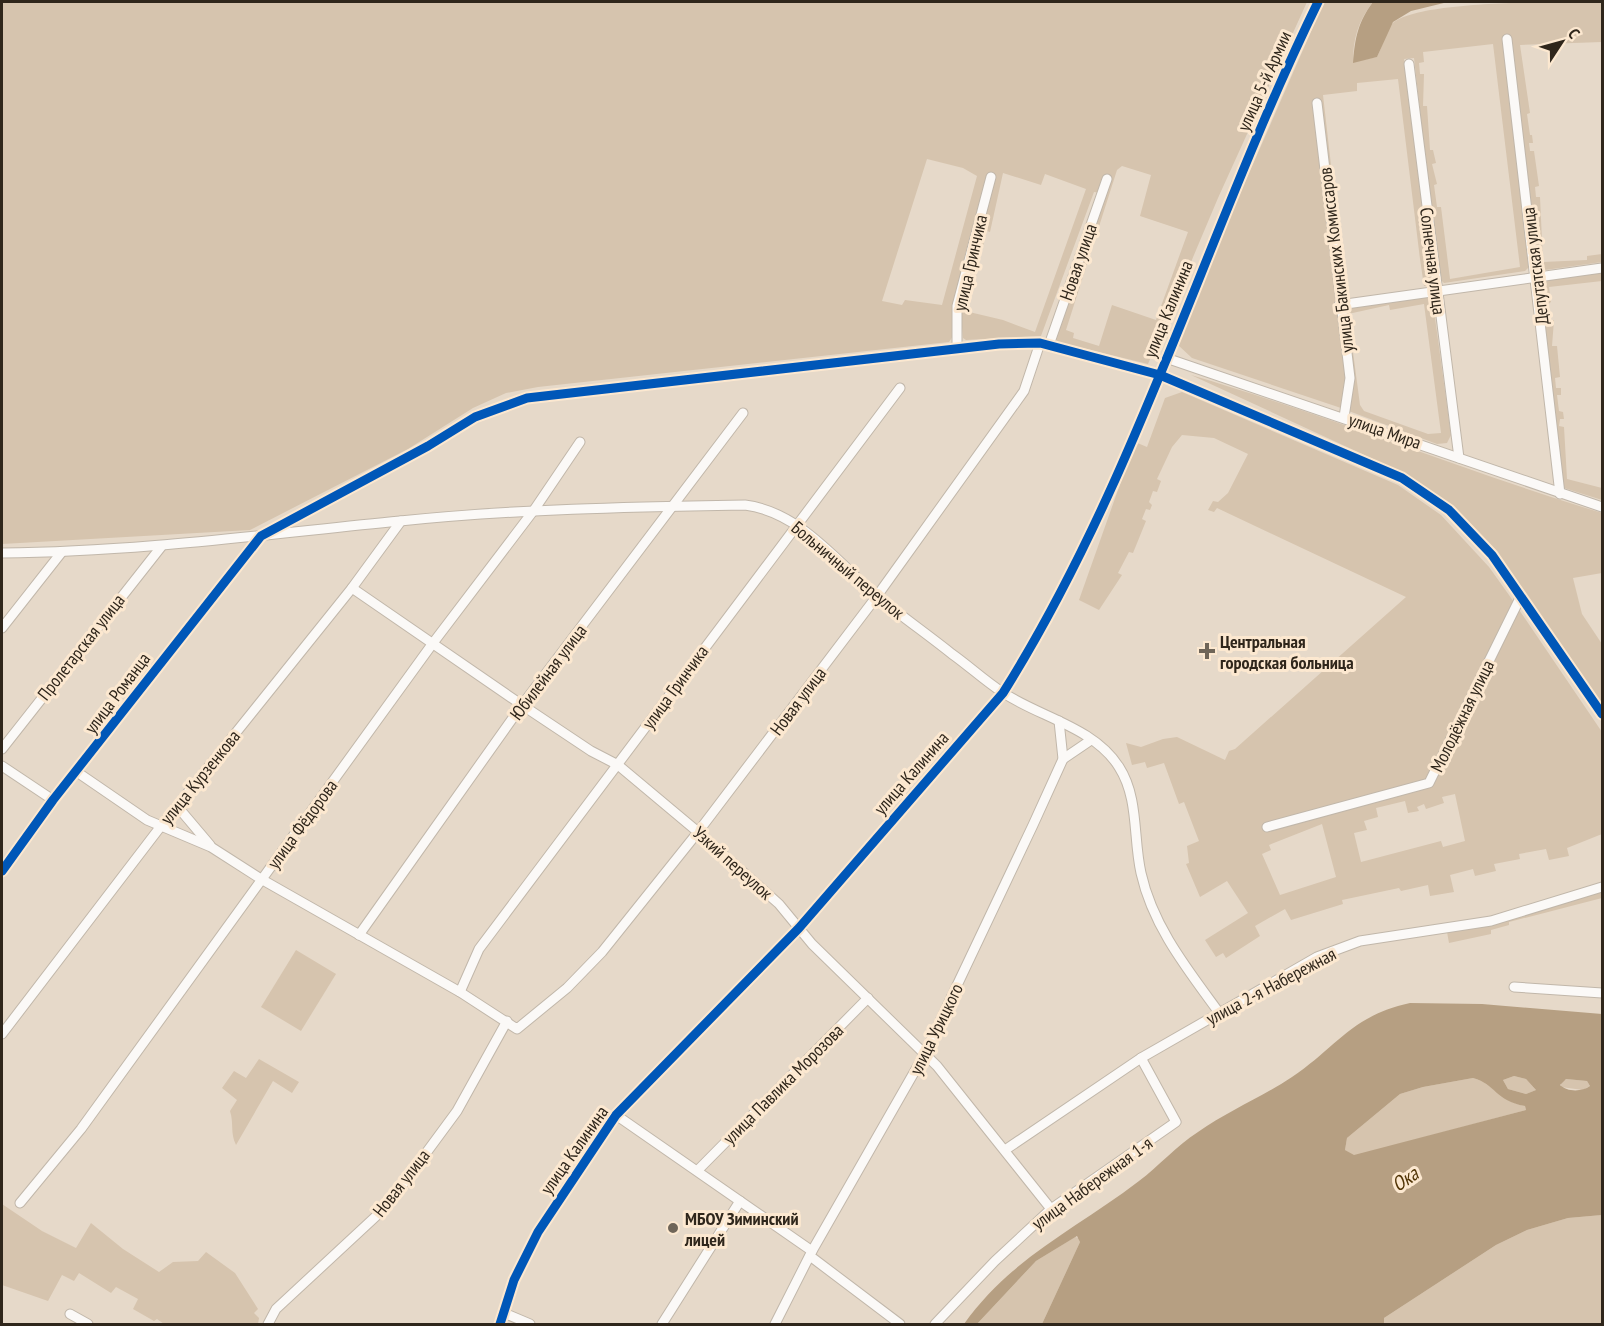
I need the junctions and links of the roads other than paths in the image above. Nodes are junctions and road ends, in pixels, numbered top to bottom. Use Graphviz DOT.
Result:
graph roads {
  1 [pos="1318,2"];
  2 [pos="1507,39"];
  3 [pos="1409,64"];
  4 [pos="1317,104"];
  5 [pos="1241,174"];
  6 [pos="991,177"];
  7 [pos="1107,179"];
  8 [pos="1602,268"];
  9 [pos="1537,276"];
  10 [pos="1436,290"];
  11 [pos="1339,305"];
  12 [pos="1045,344"];
  13 [pos="957,349"];
  14 [pos="1166,358"];
  15 [pos="1160,375"];
  16 [pos="900,388"];
  17 [pos="743,413"];
  18 [pos="1344,417"];
  19 [pos="580,442"];
  20 [pos="1459,458"];
  21 [pos="1560,494"];
  22 [pos="675,506"];
  23 [pos="1602,507"];
  24 [pos="534,510"];
  25 [pos="400,521"];
  26 [pos="796,524"];
  27 [pos="261,536"];
  28 [pos="161,547"];
  29 [pos="61,553"];
  30 [pos="2,554"];
  31 [pos="352,588"];
  32 [pos="877,596"];
  33 [pos="1521,596"];
  34 [pos="2,628"];
  35 [pos="433,643"];
  36 [pos="1003,693"];
  37 [pos="522,705"];
  38 [pos="1602,714"];
  39 [pos="1059,721"];
  40 [pos="1091,740"];
  41 [pos="2,749"];
  42 [pos="1063,759"];
  43 [pos="618,765"];
  44 [pos="2,766"];
  45 [pos="77,772"];
  46 [pos="53,800"];
  47 [pos="177,806"];
  48 [pos="161,826"];
  49 [pos="1267,827"];
  50 [pos="698,832"];
  51 [pos="211,847"];
  52 [pos="2,871"];
  53 [pos="261,879"];
  54 [pos="1602,887"];
  55 [pos="799,928"];
  56 [pos="359,935"];
  57 [pos="1514,987"];
  58 [pos="460,992"];
  59 [pos="1602,993"];
  60 [pos="868,998"];
  61 [pos="1220,1014"];
  62 [pos="507,1021"];
  63 [pos="2,1034"];
  64 [pos="924,1055"];
  65 [pos="1140,1058"];
  66 [pos="616,1116"];
  67 [pos="1005,1150"];
  68 [pos="698,1170"];
  69 [pos="740,1201"];
  70 [pos="20,1203"];
  71 [pos="1050,1209"];
  72 [pos="811,1254"];
  73 [pos="504,1313"];
  74 [pos="70,1314"];
  75 [pos="88,1324"];
  76 [pos="268,1324"];
  77 [pos="500,1324"];
  78 [pos="530,1324"];
  79 [pos="662,1324"];
  80 [pos="775,1324"];
  81 [pos="900,1324"];
  82 [pos="935,1324"];
  1 -- 5 [label="street, улица 5-й Армии"];
  2 -- 9 [label="street, Депутатская улица"];
  3 -- 10 [label="street, Солнечная улица"];
  4 -- 11 [label="street, улица Бакинских Комиссаров"];
  5 -- 14 [label="street, улица Калинина"];
  6 -- 13 [label="street, улица Гринчика"];
  7 -- 12 [label="street, Новая улица"];
  8 -- 9 [label="street"];
  9 -- 10 [label="street"];
  9 -- 21 [label="street, Депутатская улица"];
  10 -- 11 [label="street"];
  10 -- 20 [label="street, Солнечная улица"];
  11 -- 18 [label="street, улица Бакинских Комиссаров"];
  12 -- 13 [label="street"];
  12 -- 15 [label="street"];
  12 -- 32 [label="street, Новая улица"];
  13 -- 27 [label="street"];
  14 -- 15 [label="street, улица Калинина"];
  14 -- 18 [label="street, улица Мира"];
  15 -- 33 [label="street"];
  15 -- 36 [label="street, улица Калинина"];
  16 -- 26 [label="street, улица Гринчика"];
  17 -- 22 [label="street, Юбилейная улица"];
  18 -- 20 [label="street, улица Мира"];
  19 -- 24 [label="street, улица Фёдорова"];
  20 -- 21 [label="street, улица Мира"];
  21 -- 23 [label="street, улица Мира"];
  22 -- 24 [label="street, Больничный переулок"];
  22 -- 26 [label="street, Больничный переулок"];
  22 -- 37 [label="street, Юбилейная улица"];
  24 -- 25 [label="street, Больничный переулок"];
  24 -- 35 [label="street, улица Фёдорова"];
  25 -- 27 [label="street, Больничный переулок"];
  25 -- 31 [label="street, улица Курзенкова"];
  26 -- 32 [label="street, Больничный переулок"];
  26 -- 43 [label="street, улица Гринчика"];
  27 -- 28 [label="street, Больничный переулок"];
  27 -- 45 [label="street, улица Романца"];
  28 -- 29 [label="street, Больничный переулок"];
  28 -- 41 [label="street, Пролетарская улица"];
  29 -- 30 [label="street, Больничный переулок"];
  29 -- 34 [label="street"];
  31 -- 35 [label="street, Узкий переулок"];
  31 -- 47 [label="street, улица Курзенкова"];
  32 -- 36 [label="street, Больничный переулок"];
  32 -- 50 [label="street, Новая улица"];
  33 -- 38 [label="street"];
  33 -- 49 [label="street, Молодёжная улица"];
  35 -- 37 [label="street, Узкий переулок"];
  35 -- 53 [label="street, улица Фёдорова"];
  36 -- 39 [label="street, Больничный переулок"];
  36 -- 55 [label="street, улица Калинина"];
  37 -- 43 [label="street, Узкий переулок"];
  37 -- 56 [label="street, Юбилейная улица"];
  39 -- 40 [label="street, Больничный переулок"];
  39 -- 42 [label="street"];
  40 -- 42 [label="street"];
  40 -- 61 [label="street, Больничный переулок"];
  42 -- 64 [label="street, улица Урицкого"];
  43 -- 50 [label="street, Узкий переулок"];
  43 -- 58 [label="street, улица Гринчика"];
  44 -- 46 [label="street"];
  45 -- 46 [label="street, улица Романца"];
  45 -- 48 [label="street"];
  46 -- 52 [label="street, улица Романца"];
  47 -- 48 [label="street, улица Курзенкова"];
  47 -- 51 [label="street"];
  48 -- 51 [label="street"];
  48 -- 63 [label="street, улица Курзенкова"];
  50 -- 55 [label="street, Узкий переулок"];
  50 -- 62 [label="street, Новая улица"];
  51 -- 53 [label="street"];
  53 -- 56 [label="street"];
  53 -- 70 [label="street, улица Фёдорова"];
  54 -- 61 [label="street, улица 2-я Набережная"];
  55 -- 60 [label="street, Узкий переулок"];
  55 -- 66 [label="street, улица Калинина"];
  56 -- 58 [label="street"];
  57 -- 59 [label="street"];
  58 -- 62 [label="street"];
  60 -- 64 [label="street, Узкий переулок"];
  60 -- 68 [label="street, улица Павлика Морозова"];
  61 -- 65 [label="street, улица 2-я Набережная"];
  62 -- 76 [label="street, Новая улица"];
  64 -- 67 [label="street, Узкий переулок"];
  64 -- 72 [label="street, улица Урицкого"];
  65 -- 67 [label="street, улица 2-я Набережная"];
  65 -- 71 [label="street, улица Набережная 1-я"];
  66 -- 68 [label="street"];
  66 -- 73 [label="street, улица Калинина"];
  67 -- 71 [label="street, Узкий переулок"];
  68 -- 69 [label="street"];
  69 -- 72 [label="street"];
  69 -- 79 [label="street"];
  71 -- 82 [label="street, улица Набережная 1-я"];
  72 -- 80 [label="street, улица Урицкого"];
  72 -- 81 [label="street"];
  73 -- 77 [label="street, улица Калинина"];
  73 -- 78 [label="street"];
  74 -- 75 [label="street"];
}
